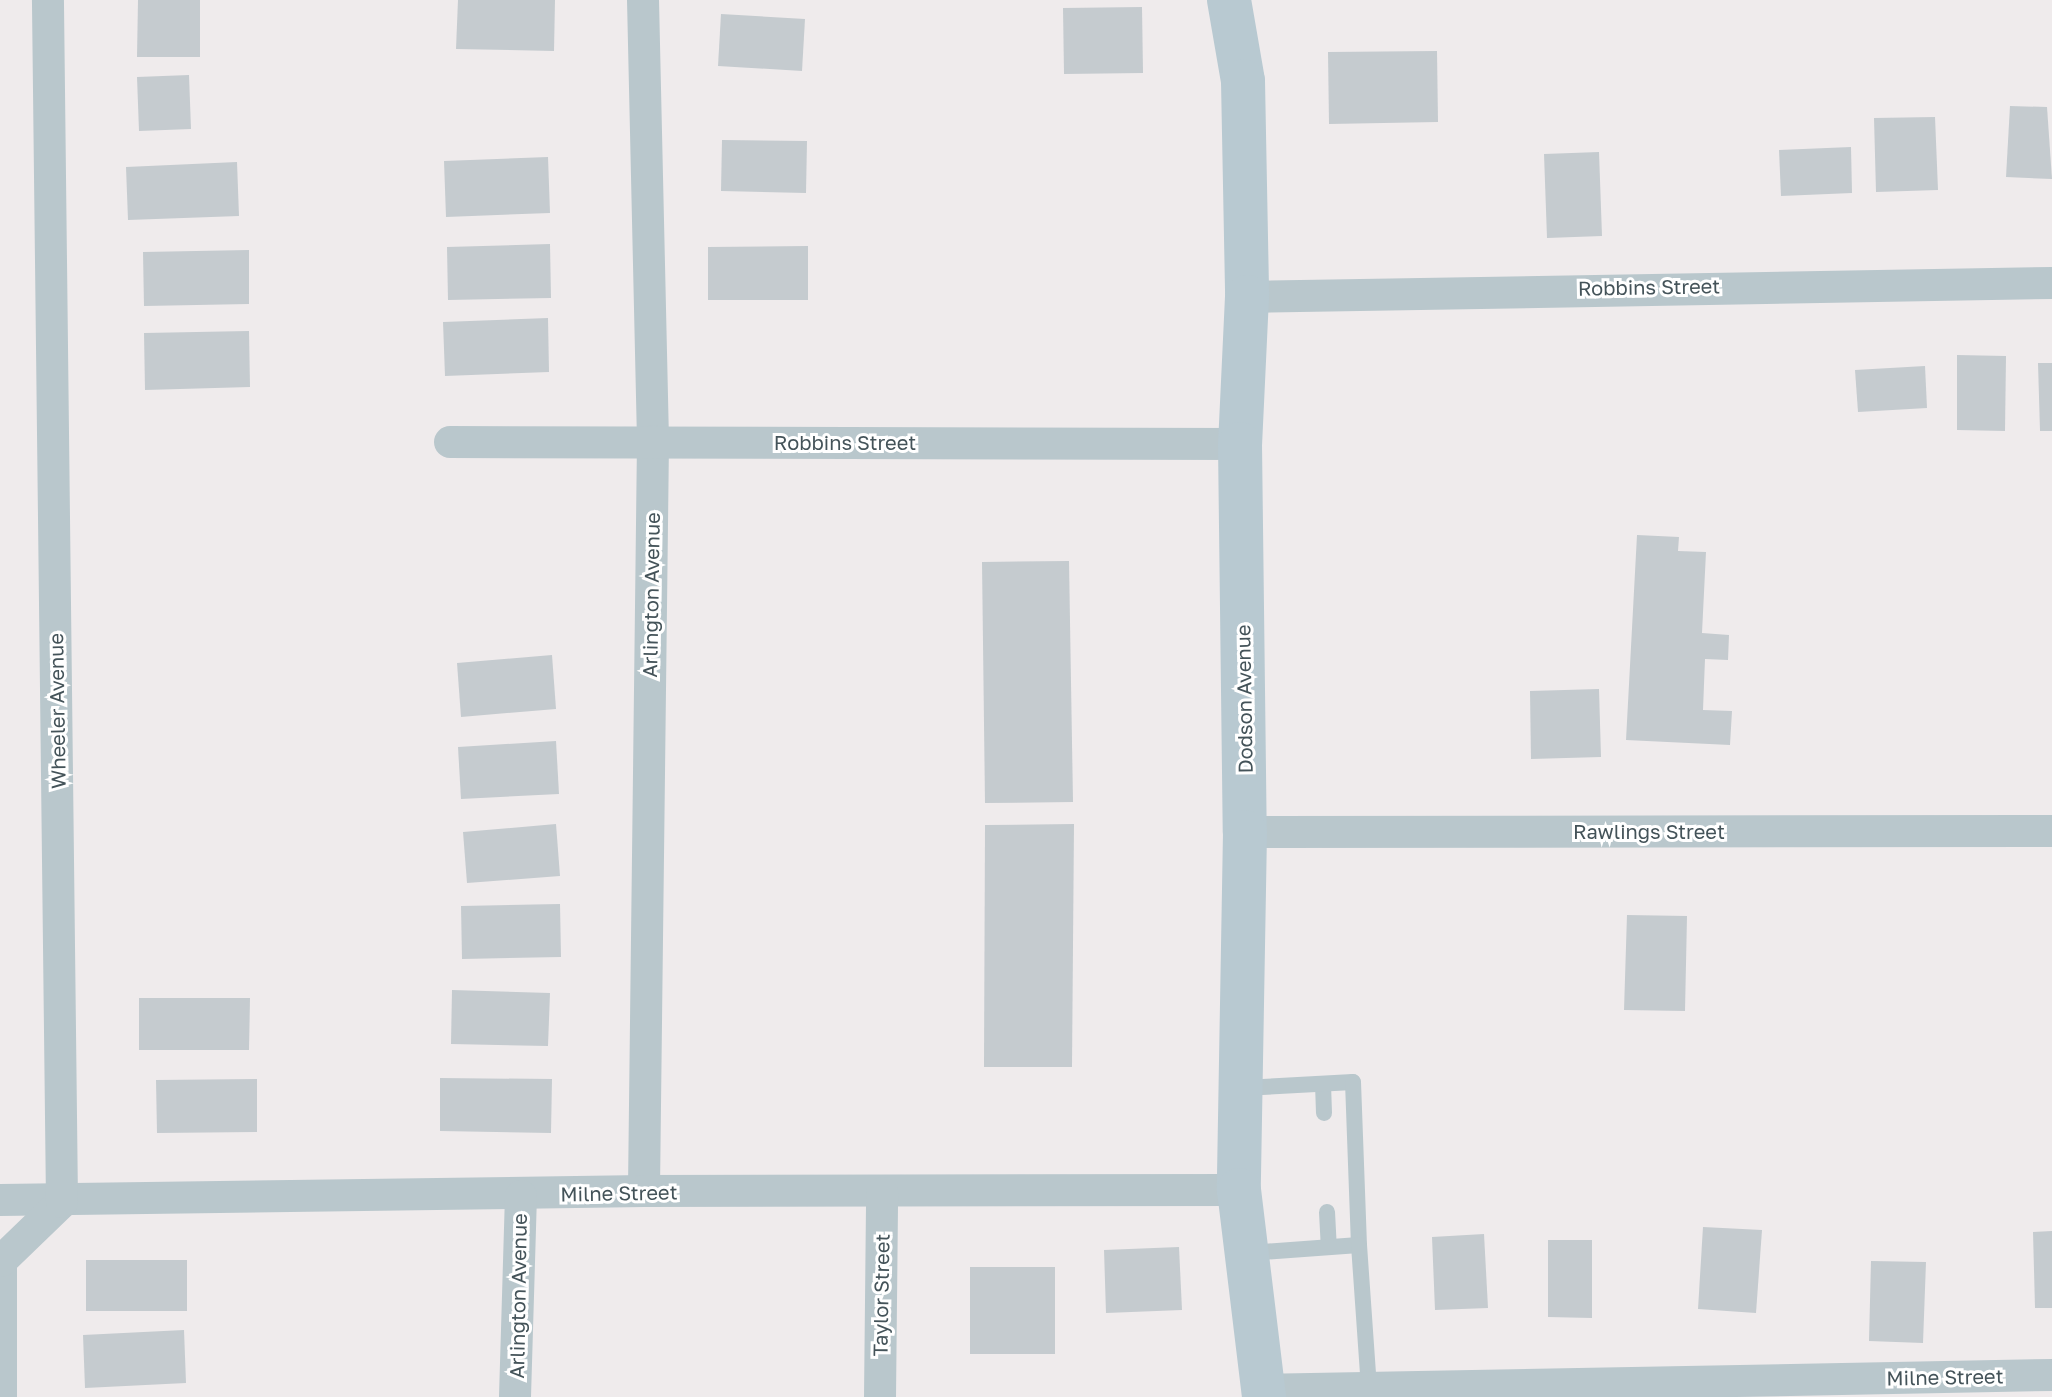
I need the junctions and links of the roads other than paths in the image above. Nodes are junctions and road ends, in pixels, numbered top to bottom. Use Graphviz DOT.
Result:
graph roads {
  1 [pos="48,0"];
  2 [pos="643,0"];
  3 [pos="1229,0"];
  4 [pos="2052,283"];
  5 [pos="1247,297"];
  6 [pos="653,441"];
  7 [pos="450,442"];
  8 [pos="1240,444"];
  9 [pos="2052,831"];
  10 [pos="1245,832"];
  11 [pos="1323,1084"];
  12 [pos="1240,1089"];
  13 [pos="1324,1113"];
  14 [pos="1239,1190"];
  15 [pos="644,1191"];
  16 [pos="882,1193"];
  17 [pos="521,1196"];
  18 [pos="0,1200"];
  19 [pos="62,1202"];
  20 [pos="1327,1212"];
  21 [pos="1359,1245"];
  22 [pos="1329,1246"];
  23 [pos="1246,1253"];
  24 [pos="2052,1375"];
  25 [pos="1369,1389"];
  26 [pos="1263,1394"];
  27 [pos="1,1397"];
  28 [pos="515,1397"];
  29 [pos="880,1397"];
  1 -- 19 [label="street, Wheeler Avenue"];
  2 -- 6 [label="street, Arlington Avenue"];
  3 -- 5 [label="main road, Dodson Avenue"];
  4 -- 5 [label="street, Robbins Street"];
  5 -- 8 [label="main road, Dodson Avenue"];
  6 -- 7 [label="street, Robbins Street"];
  6 -- 8 [label="street, Robbins Street"];
  6 -- 15 [label="street, Arlington Avenue"];
  8 -- 10 [label="main road, Dodson Avenue"];
  9 -- 10 [label="street, Rawlings Street"];
  10 -- 12 [label="main road, Dodson Avenue"];
  11 -- 12 [label="lane"];
  11 -- 13 [label="lane"];
  11 -- 21 [label="lane"];
  12 -- 14 [label="main road, Dodson Avenue"];
  14 -- 16 [label="street, Milne Street"];
  14 -- 23 [label="main road, Dodson Avenue"];
  15 -- 16 [label="street, Milne Street"];
  15 -- 17 [label="street, Milne Street"];
  16 -- 29 [label="street, Taylor Street"];
  17 -- 19 [label="street, Milne Street"];
  17 -- 28 [label="street, Arlington Avenue"];
  18 -- 19 [label="street, Milne Street"];
  19 -- 27 [label="street"];
  20 -- 22 [label="lane"];
  21 -- 22 [label="lane"];
  21 -- 25 [label="lane"];
  22 -- 23 [label="lane"];
  23 -- 26 [label="main road, Dodson Avenue"];
  24 -- 25 [label="street, Milne Street"];
  25 -- 26 [label="street, Milne Street"];
}
